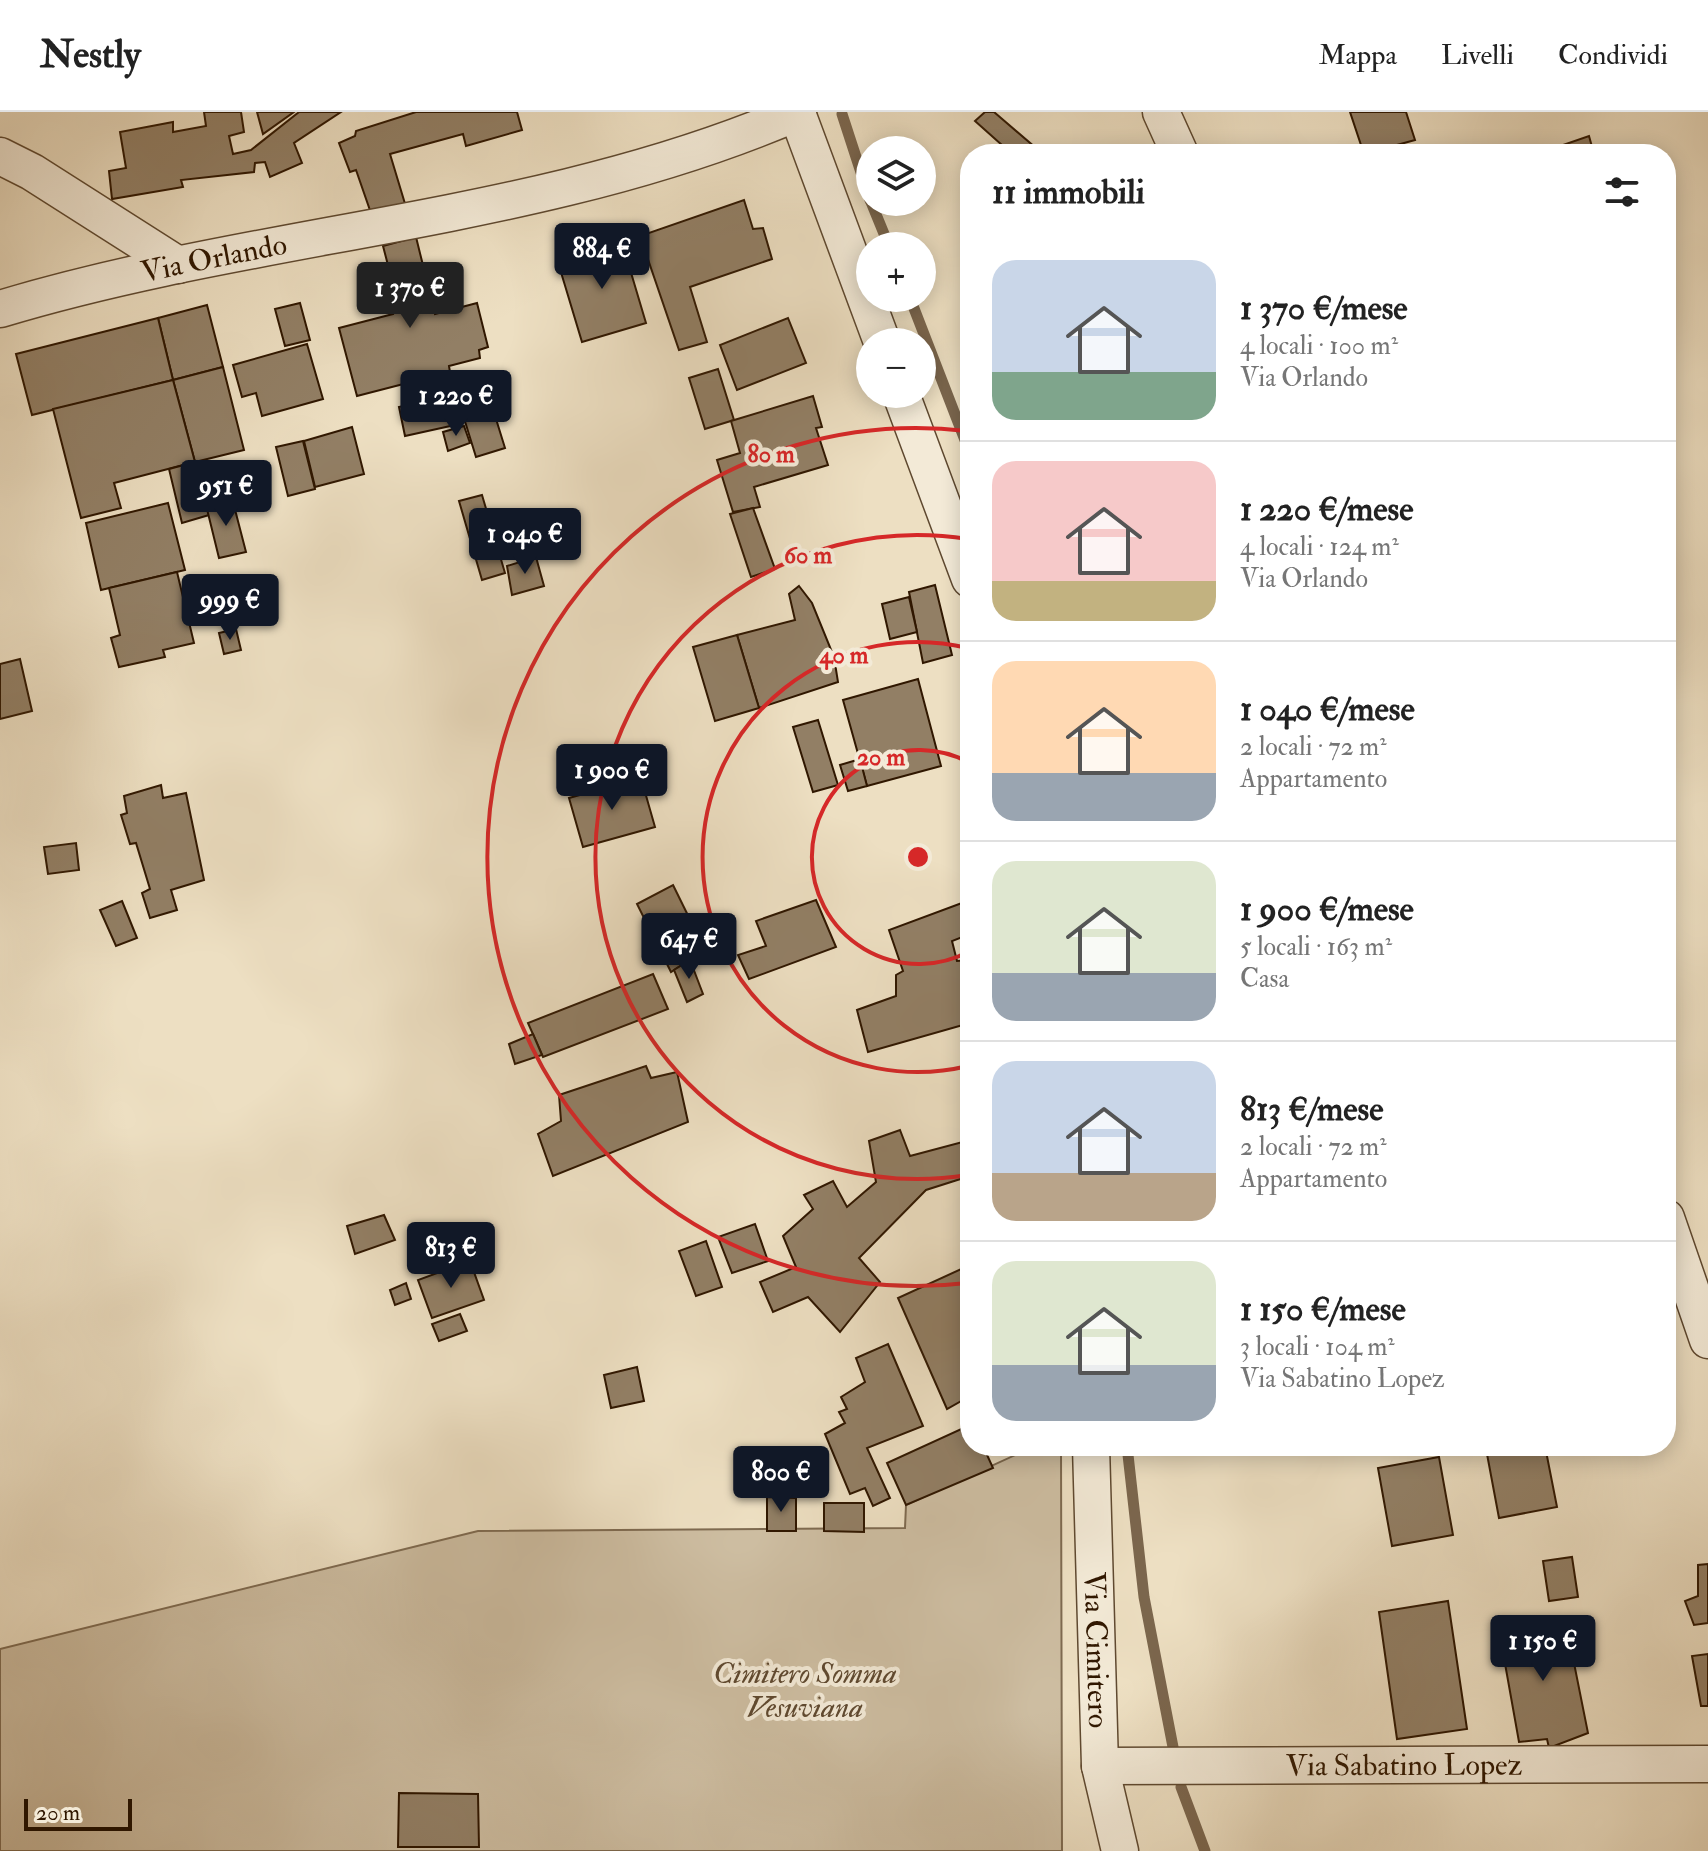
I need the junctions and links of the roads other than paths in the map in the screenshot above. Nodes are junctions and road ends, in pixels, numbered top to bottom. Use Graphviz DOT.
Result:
graph roads {
  1 [pos="798,112"];
  2 [pos="1161,112"];
  3 [pos="1175,144"];
  4 [pos="0,156"];
  5 [pos="178,265"];
  6 [pos="0,309"];
  7 [pos="877,328"];
  8 [pos="906,408"];
  9 [pos="960,552"];
  10 [pos="1676,1247"];
  11 [pos="1708,1340"];
  12 [pos="1091,1456"];
  13 [pos="1708,1764"];
  14 [pos="1100,1766"];
  15 [pos="1120,1851"];
  1 -- 5 [label="street, Via Orlando"];
  1 -- 7 [label="street"];
  2 -- 3 [label="street"];
  4 -- 5 [label="street"];
  5 -- 6 [label="street, Via Orlando"];
  8 -- 9 [label="street"];
  10 -- 11 [label="street"];
  12 -- 14 [label="street, Via Cimitero"];
  13 -- 14 [label="street, Via Sabatino Lopez"];
  14 -- 15 [label="street, Via Cimitero"];
}
